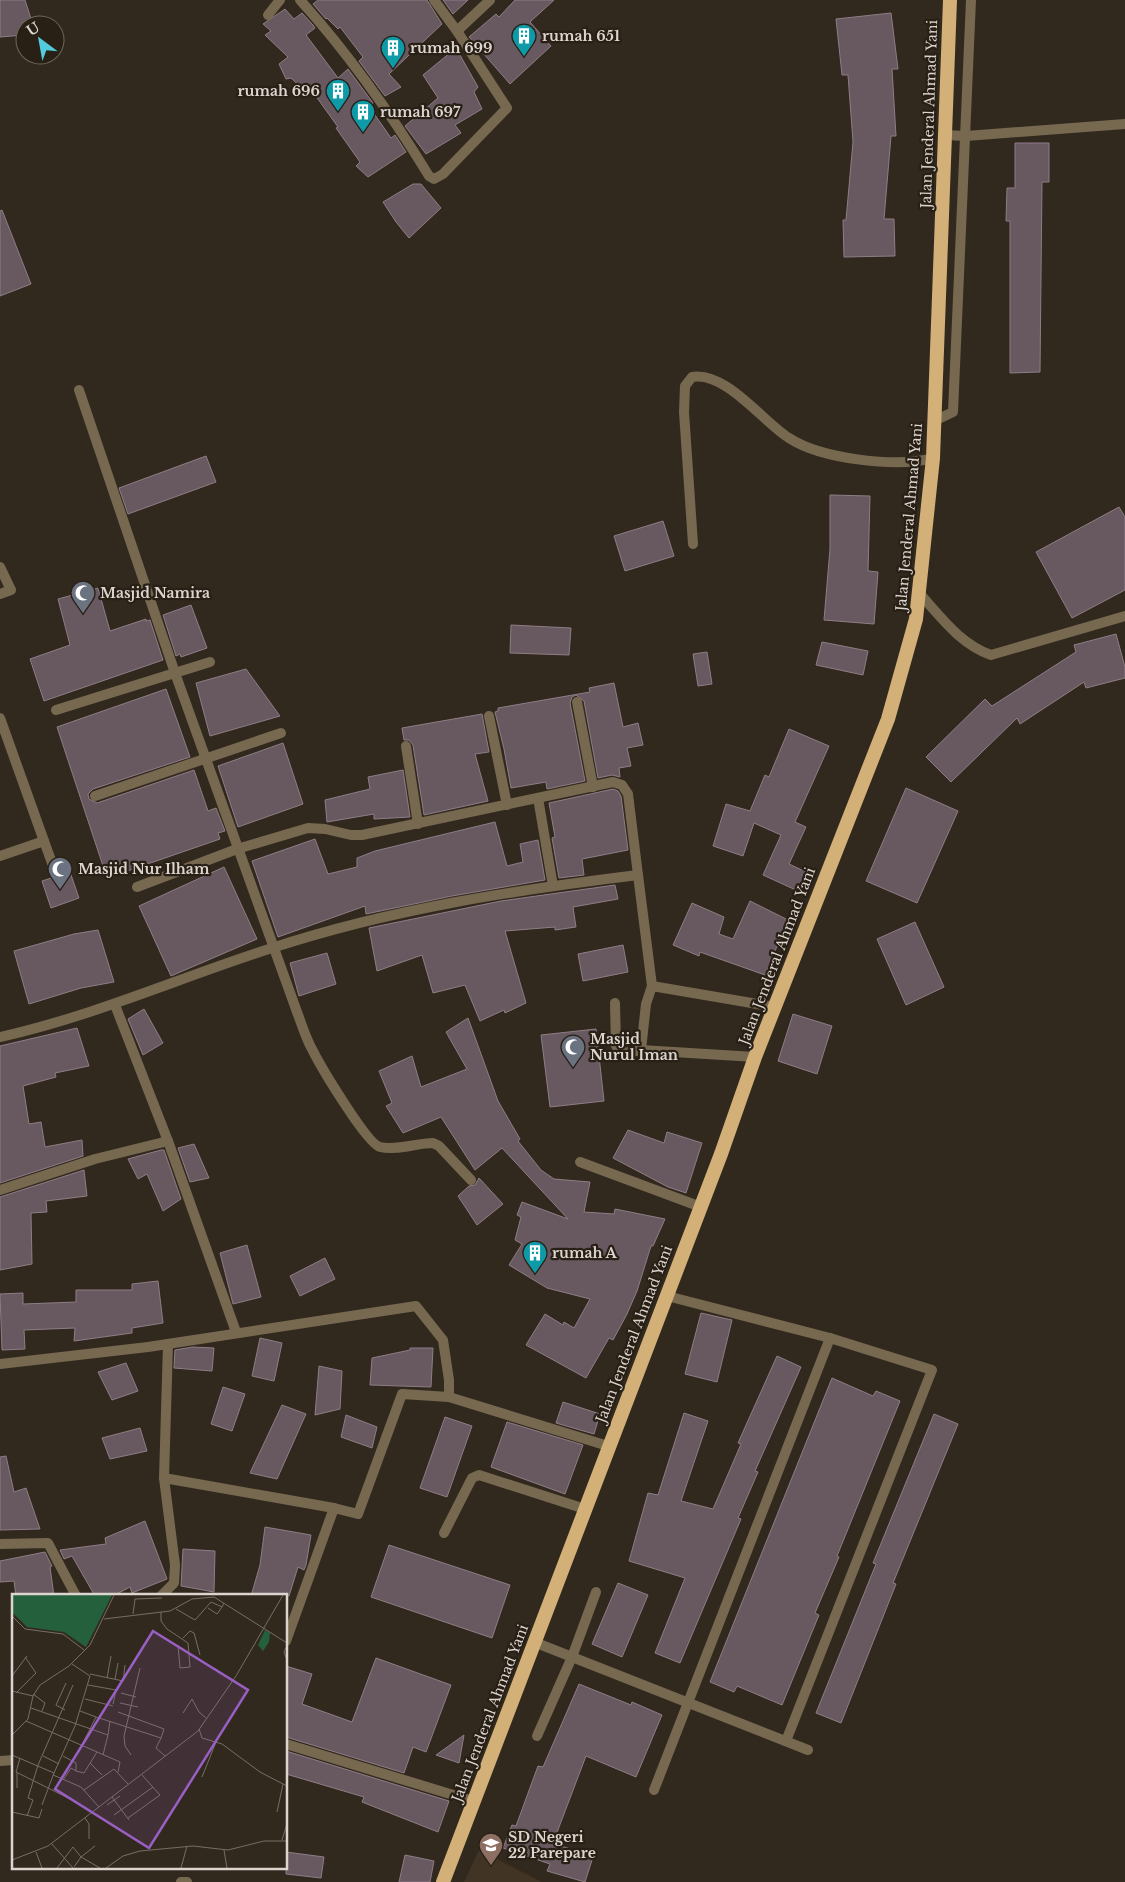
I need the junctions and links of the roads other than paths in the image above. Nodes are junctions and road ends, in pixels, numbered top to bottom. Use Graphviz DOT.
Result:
graph roads {
  1 [pos="280,0"];
  2 [pos="300,0"];
  3 [pos="434,0"];
  4 [pos="490,0"];
  5 [pos="950,0"];
  6 [pos="971,0"];
  7 [pos="268,15"];
  8 [pos="457,31"];
  9 [pos="1125,124"];
  10 [pos="944,135"];
  11 [pos="966,136"];
  12 [pos="79,390"];
  13 [pos="934,421"];
  14 [pos="933,458"];
  15 [pos="694,544"];
  16 [pos="0,567"];
  17 [pos="919,593"];
  18 [pos="0,594"];
  19 [pos="1125,616"];
  20 [pos="210,662"];
  21 [pos="175,673"];
  22 [pos="577,702"];
  23 [pos="56,710"];
  24 [pos="489,716"];
  25 [pos="0,718"];
  26 [pos="280,733"];
  27 [pos="406,746"];
  28 [pos="205,759"];
  29 [pos="593,787"];
  30 [pos="95,796"];
  31 [pos="538,798"];
  32 [pos="507,805"];
  33 [pos="418,824"];
  34 [pos="44,841"];
  35 [pos="237,849"];
  36 [pos="0,856"];
  37 [pos="52,863"];
  38 [pos="638,875"];
  39 [pos="553,886"];
  40 [pos="137,887"];
  41 [pos="273,948"];
  42 [pos="652,986"];
  43 [pos="615,1003"];
  44 [pos="115,1005"];
  45 [pos="775,1007"];
  46 [pos="0,1037"];
  47 [pos="641,1050"];
  48 [pos="755,1057"];
  49 [pos="168,1141"];
  50 [pos="580,1162"];
  51 [pos="471,1180"];
  52 [pos="0,1190"];
  53 [pos="701,1207"];
  54 [pos="667,1296"];
  55 [pos="236,1332"];
  56 [pos="830,1338"];
  57 [pos="168,1344"];
  58 [pos="0,1364"];
  59 [pos="449,1397"];
  60 [pos="608,1446"];
  61 [pos="164,1478"];
  62 [pos="334,1508"];
  63 [pos="585,1509"];
  64 [pos="444,1533"];
  65 [pos="0,1544"];
  66 [pos="596,1592"];
  67 [pos="75,1594"];
  68 [pos="163,1594"];
  69 [pos="288,1635"];
  70 [pos="534,1642"];
  71 [pos="572,1657"];
  72 [pos="689,1703"];
  73 [pos="537,1736"];
  74 [pos="786,1741"];
  75 [pos="288,1745"];
  76 [pos="808,1750"];
  77 [pos="654,1790"];
  78 [pos="473,1801"];
  79 [pos="181,1882"];
  80 [pos="187,1882"];
  81 [pos="443,1882"];
  1 -- 7 [label="street"];
  2 -- 8 [label="street"];
  3 -- 8 [label="street"];
  4 -- 8 [label="street"];
  5 -- 10 [label="highway, Jalan Jenderal Ahmad Yani"];
  6 -- 11 [label="street"];
  9 -- 11 [label="street"];
  10 -- 11 [label="street"];
  10 -- 13 [label="highway, Jalan Jenderal Ahmad Yani"];
  11 -- 13 [label="street"];
  12 -- 21 [label="street"];
  13 -- 14 [label="highway, Jalan Jenderal Ahmad Yani"];
  14 -- 15 [label="street"];
  14 -- 17 [label="highway, Jalan Jenderal Ahmad Yani"];
  16 -- 18 [label="street"];
  17 -- 19 [label="street"];
  17 -- 45 [label="highway, Jalan Jenderal Ahmad Yani"];
  20 -- 21 [label="street"];
  21 -- 23 [label="street"];
  21 -- 28 [label="street"];
  22 -- 29 [label="street"];
  24 -- 32 [label="street"];
  25 -- 34 [label="street"];
  26 -- 28 [label="street"];
  27 -- 33 [label="street"];
  28 -- 30 [label="street"];
  28 -- 35 [label="street"];
  29 -- 31 [label="street"];
  29 -- 38 [label="street"];
  31 -- 32 [label="street"];
  31 -- 39 [label="street"];
  32 -- 33 [label="street"];
  33 -- 35 [label="street"];
  34 -- 36 [label="street"];
  34 -- 37 [label="street"];
  35 -- 40 [label="street"];
  35 -- 41 [label="street"];
  38 -- 39 [label="street"];
  38 -- 42 [label="street"];
  39 -- 41 [label="street"];
  41 -- 44 [label="street"];
  41 -- 51 [label="street"];
  42 -- 45 [label="street"];
  42 -- 47 [label="street"];
  43 -- 47 [label="street"];
  44 -- 46 [label="street"];
  44 -- 49 [label="street"];
  45 -- 48 [label="highway, Jalan Jenderal Ahmad Yani"];
  47 -- 48 [label="street"];
  48 -- 53 [label="highway, Jalan Jenderal Ahmad Yani"];
  49 -- 52 [label="street"];
  49 -- 55 [label="street"];
  50 -- 53 [label="street"];
  53 -- 54 [label="highway, Jalan Jenderal Ahmad Yani"];
  54 -- 56 [label="street"];
  54 -- 60 [label="highway, Jalan Jenderal Ahmad Yani"];
  55 -- 57 [label="street"];
  55 -- 59 [label="street"];
  56 -- 72 [label="street"];
  56 -- 74 [label="street"];
  57 -- 58 [label="street"];
  57 -- 61 [label="street"];
  59 -- 60 [label="street"];
  59 -- 62 [label="street"];
  60 -- 63 [label="highway, Jalan Jenderal Ahmad Yani"];
  61 -- 62 [label="street"];
  61 -- 68 [label="street"];
  62 -- 69 [label="street"];
  63 -- 64 [label="street"];
  63 -- 70 [label="highway, Jalan Jenderal Ahmad Yani"];
  65 -- 67 [label="street"];
  66 -- 71 [label="street"];
  70 -- 71 [label="street"];
  70 -- 78 [label="highway, Jalan Jenderal Ahmad Yani"];
  71 -- 72 [label="street"];
  71 -- 73 [label="street"];
  72 -- 74 [label="street"];
  72 -- 77 [label="street"];
  74 -- 76 [label="street"];
  75 -- 78 [label="street"];
  78 -- 81 [label="highway, Jalan Jenderal Ahmad Yani"];
  79 -- 80 [label="street"];
}
